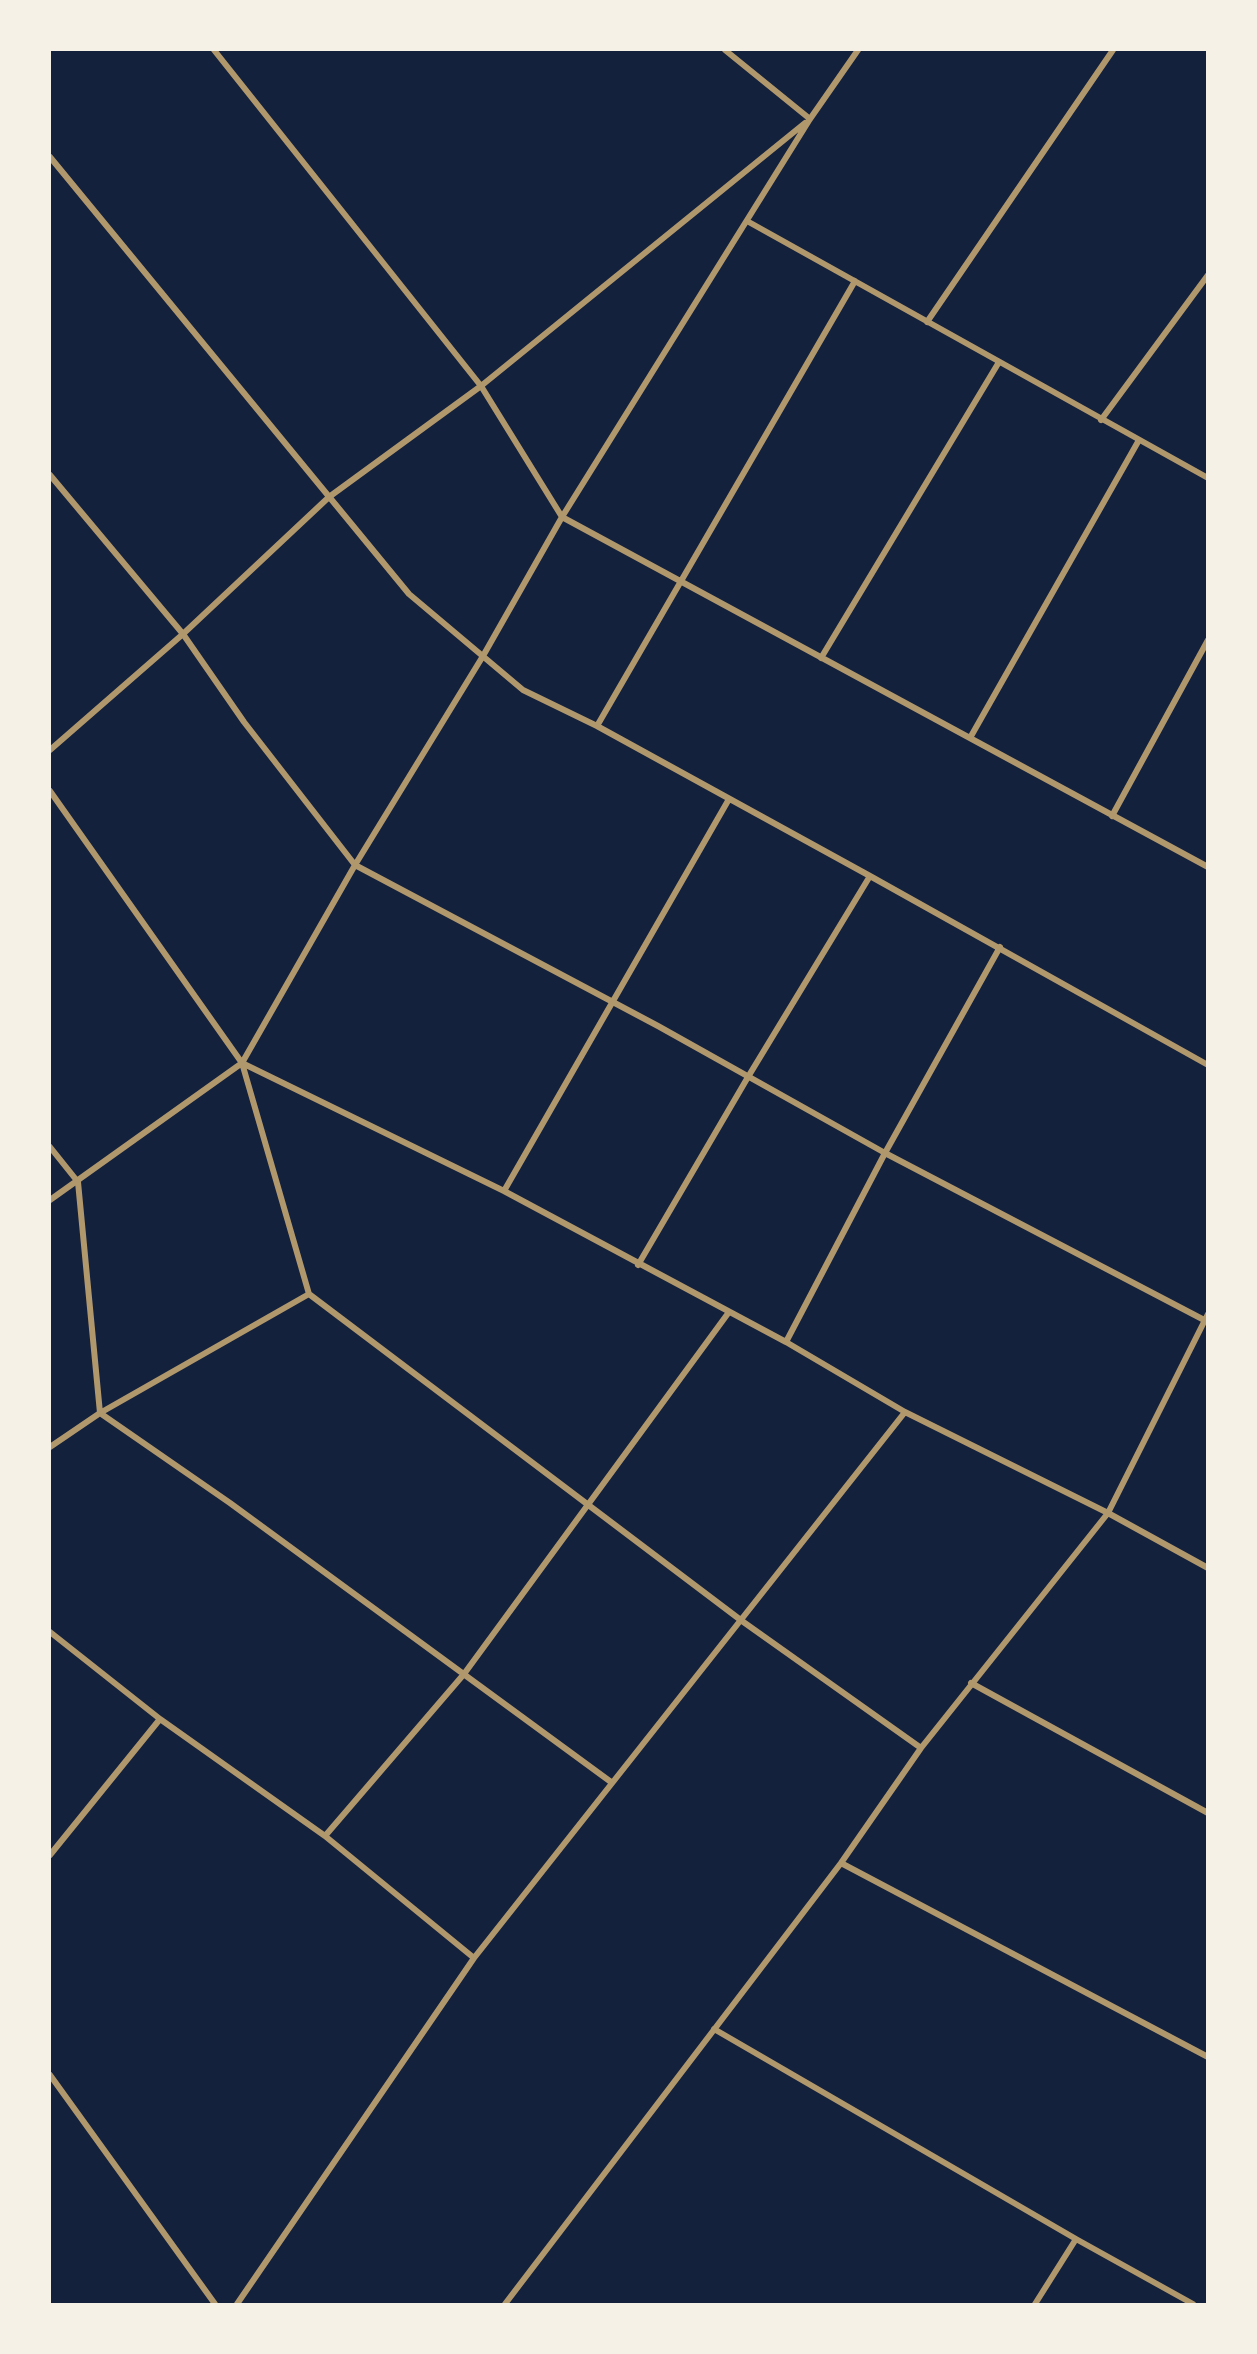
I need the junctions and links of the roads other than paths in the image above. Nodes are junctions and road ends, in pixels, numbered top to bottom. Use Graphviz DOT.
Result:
graph roads {
  1 [pos="214,50"];
  2 [pos="725,50"];
  3 [pos="858,50"];
  4 [pos="1113,50"];
  5 [pos="810,119"];
  6 [pos="50,157"];
  7 [pos="747,221"];
  8 [pos="1208,275"];
  9 [pos="855,281"];
  10 [pos="927,322"];
  11 [pos="999,362"];
  12 [pos="481,386"];
  13 [pos="1101,420"];
  14 [pos="1139,440"];
  15 [pos="50,475"];
  16 [pos="1208,478"];
  17 [pos="329,497"];
  18 [pos="562,517"];
  19 [pos="680,580"];
  20 [pos="183,634"];
  21 [pos="1208,640"];
  22 [pos="483,656"];
  23 [pos="821,658"];
  24 [pos="597,726"];
  25 [pos="970,738"];
  26 [pos="50,750"];
  27 [pos="50,791"];
  28 [pos="729,799"];
  29 [pos="1112,816"];
  30 [pos="355,865"];
  31 [pos="1208,867"];
  32 [pos="870,876"];
  33 [pos="1000,947"];
  34 [pos="613,1003"];
  35 [pos="242,1063"];
  36 [pos="1208,1065"];
  37 [pos="748,1077"];
  38 [pos="50,1147"];
  39 [pos="885,1153"];
  40 [pos="78,1182"];
  41 [pos="504,1191"];
  42 [pos="50,1200"];
  43 [pos="638,1265"];
  44 [pos="309,1294"];
  45 [pos="729,1312"];
  46 [pos="1206,1319"];
  47 [pos="786,1342"];
  48 [pos="905,1412"];
  49 [pos="100,1413"];
  50 [pos="50,1447"];
  51 [pos="588,1505"];
  52 [pos="1108,1514"];
  53 [pos="1208,1568"];
  54 [pos="742,1621"];
  55 [pos="50,1632"];
  56 [pos="464,1674"];
  57 [pos="971,1683"];
  58 [pos="160,1719"];
  59 [pos="921,1748"];
  60 [pos="611,1782"];
  61 [pos="1208,1813"];
  62 [pos="325,1836"];
  63 [pos="50,1855"];
  64 [pos="840,1863"];
  65 [pos="474,1958"];
  66 [pos="714,2030"];
  67 [pos="1208,2057"];
  68 [pos="50,2075"];
  69 [pos="1076,2239"];
  70 [pos="215,2304"];
  71 [pos="237,2304"];
  72 [pos="505,2304"];
  73 [pos="1035,2304"];
  74 [pos="1193,2304"];
  1 -- 12 [label="street"];
  2 -- 5 [label="street"];
  3 -- 5 [label="street"];
  4 -- 10 [label="street"];
  5 -- 7 [label="street"];
  5 -- 12 [label="street"];
  6 -- 17 [label="street"];
  7 -- 9 [label="street"];
  7 -- 18 [label="street"];
  8 -- 13 [label="street"];
  9 -- 10 [label="street"];
  9 -- 19 [label="street"];
  10 -- 11 [label="street"];
  11 -- 13 [label="street"];
  11 -- 23 [label="street"];
  12 -- 17 [label="street"];
  12 -- 18 [label="street"];
  13 -- 14 [label="street"];
  14 -- 16 [label="street"];
  14 -- 25 [label="street"];
  15 -- 20 [label="street"];
  17 -- 20 [label="street"];
  17 -- 22 [label="street"];
  18 -- 19 [label="street"];
  18 -- 22 [label="street"];
  19 -- 23 [label="street"];
  19 -- 24 [label="street"];
  20 -- 26 [label="street"];
  20 -- 30 [label="street"];
  21 -- 29 [label="street"];
  22 -- 24 [label="street"];
  22 -- 30 [label="street"];
  23 -- 25 [label="street"];
  24 -- 28 [label="street"];
  25 -- 29 [label="street"];
  27 -- 35 [label="street"];
  28 -- 32 [label="street"];
  28 -- 34 [label="street"];
  29 -- 31 [label="street"];
  30 -- 34 [label="street"];
  30 -- 35 [label="street"];
  32 -- 33 [label="street"];
  32 -- 37 [label="street"];
  33 -- 36 [label="street"];
  33 -- 39 [label="street"];
  34 -- 37 [label="street"];
  34 -- 41 [label="street"];
  35 -- 40 [label="street"];
  35 -- 41 [label="street"];
  35 -- 44 [label="street"];
  37 -- 39 [label="street"];
  37 -- 43 [label="street"];
  38 -- 40 [label="street"];
  39 -- 46 [label="street"];
  39 -- 47 [label="street"];
  40 -- 42 [label="street"];
  40 -- 49 [label="street"];
  41 -- 43 [label="street"];
  43 -- 45 [label="street"];
  44 -- 49 [label="street"];
  44 -- 51 [label="street"];
  45 -- 47 [label="street"];
  45 -- 51 [label="street"];
  46 -- 52 [label="street"];
  47 -- 48 [label="street"];
  48 -- 52 [label="street"];
  48 -- 54 [label="street"];
  49 -- 50 [label="street"];
  49 -- 56 [label="street"];
  51 -- 54 [label="street"];
  51 -- 56 [label="street"];
  52 -- 53 [label="street"];
  52 -- 57 [label="street"];
  54 -- 59 [label="street"];
  54 -- 60 [label="street"];
  55 -- 58 [label="street"];
  56 -- 60 [label="street"];
  56 -- 62 [label="street"];
  57 -- 59 [label="street"];
  57 -- 61 [label="street"];
  58 -- 62 [label="street"];
  58 -- 63 [label="street"];
  59 -- 64 [label="street"];
  60 -- 65 [label="street"];
  62 -- 65 [label="street"];
  64 -- 66 [label="street"];
  64 -- 67 [label="street"];
  65 -- 71 [label="street"];
  66 -- 69 [label="street"];
  66 -- 72 [label="street"];
  68 -- 70 [label="street"];
  69 -- 73 [label="street"];
  69 -- 74 [label="street"];
}
